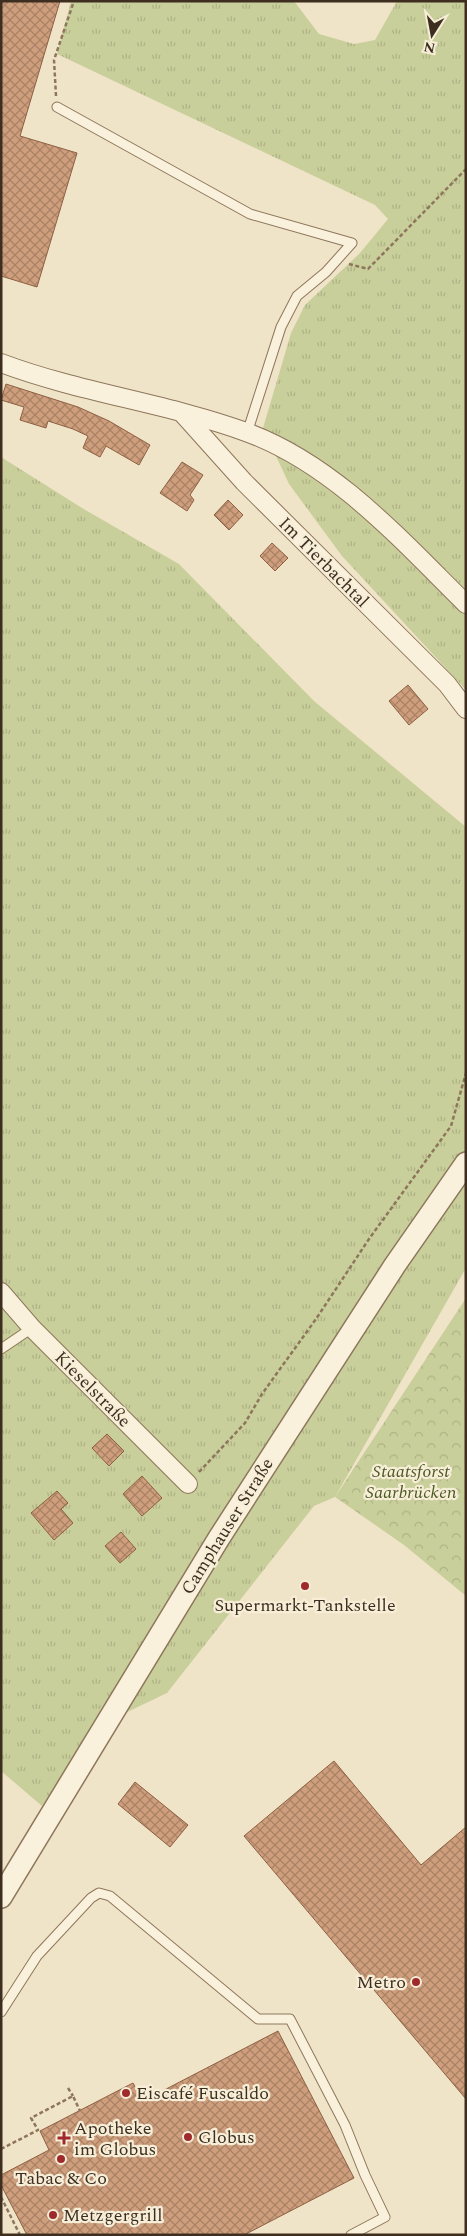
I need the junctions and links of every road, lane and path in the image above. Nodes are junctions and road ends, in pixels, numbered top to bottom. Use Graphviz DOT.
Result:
graph roads {
  1 [pos="74,1"];
  2 [pos="57,107"];
  3 [pos="466,169"];
  4 [pos="338,261"];
  5 [pos="1,362"];
  6 [pos="182,413"];
  7 [pos="247,432"];
  8 [pos="466,604"];
  9 [pos="466,709"];
  10 [pos="466,1073"];
  11 [pos="466,1163"];
  12 [pos="1,1292"];
  13 [pos="32,1328"];
  14 [pos="1,1349"];
  15 [pos="188,1484"];
  16 [pos="1,1898"];
  17 [pos="1,2012"];
  18 [pos="68,2088"];
  19 [pos="73,2096"];
  20 [pos="80,2110"];
  21 [pos="1,2149"];
  22 [pos="1,2197"];
  23 [pos="20,2235"];
  24 [pos="351,2235"];
  1 -- 2 [label="path"];
  2 -- 4 [label="lane"];
  3 -- 4 [label="path"];
  4 -- 7 [label="lane"];
  5 -- 6 [label="street"];
  6 -- 7 [label="street"];
  6 -- 9 [label="street, Im Tierbachtal"];
  7 -- 8 [label="street"];
  10 -- 15 [label="path"];
  11 -- 16 [label="street, Camphauser Straße"];
  12 -- 13 [label="street, Kieselstraße"];
  13 -- 14 [label="lane"];
  13 -- 15 [label="street, Kieselstraße"];
  17 -- 24 [label="lane"];
  18 -- 19 [label="path"];
  19 -- 20 [label="path"];
  19 -- 21 [label="path"];
  22 -- 23 [label="path"];
}
